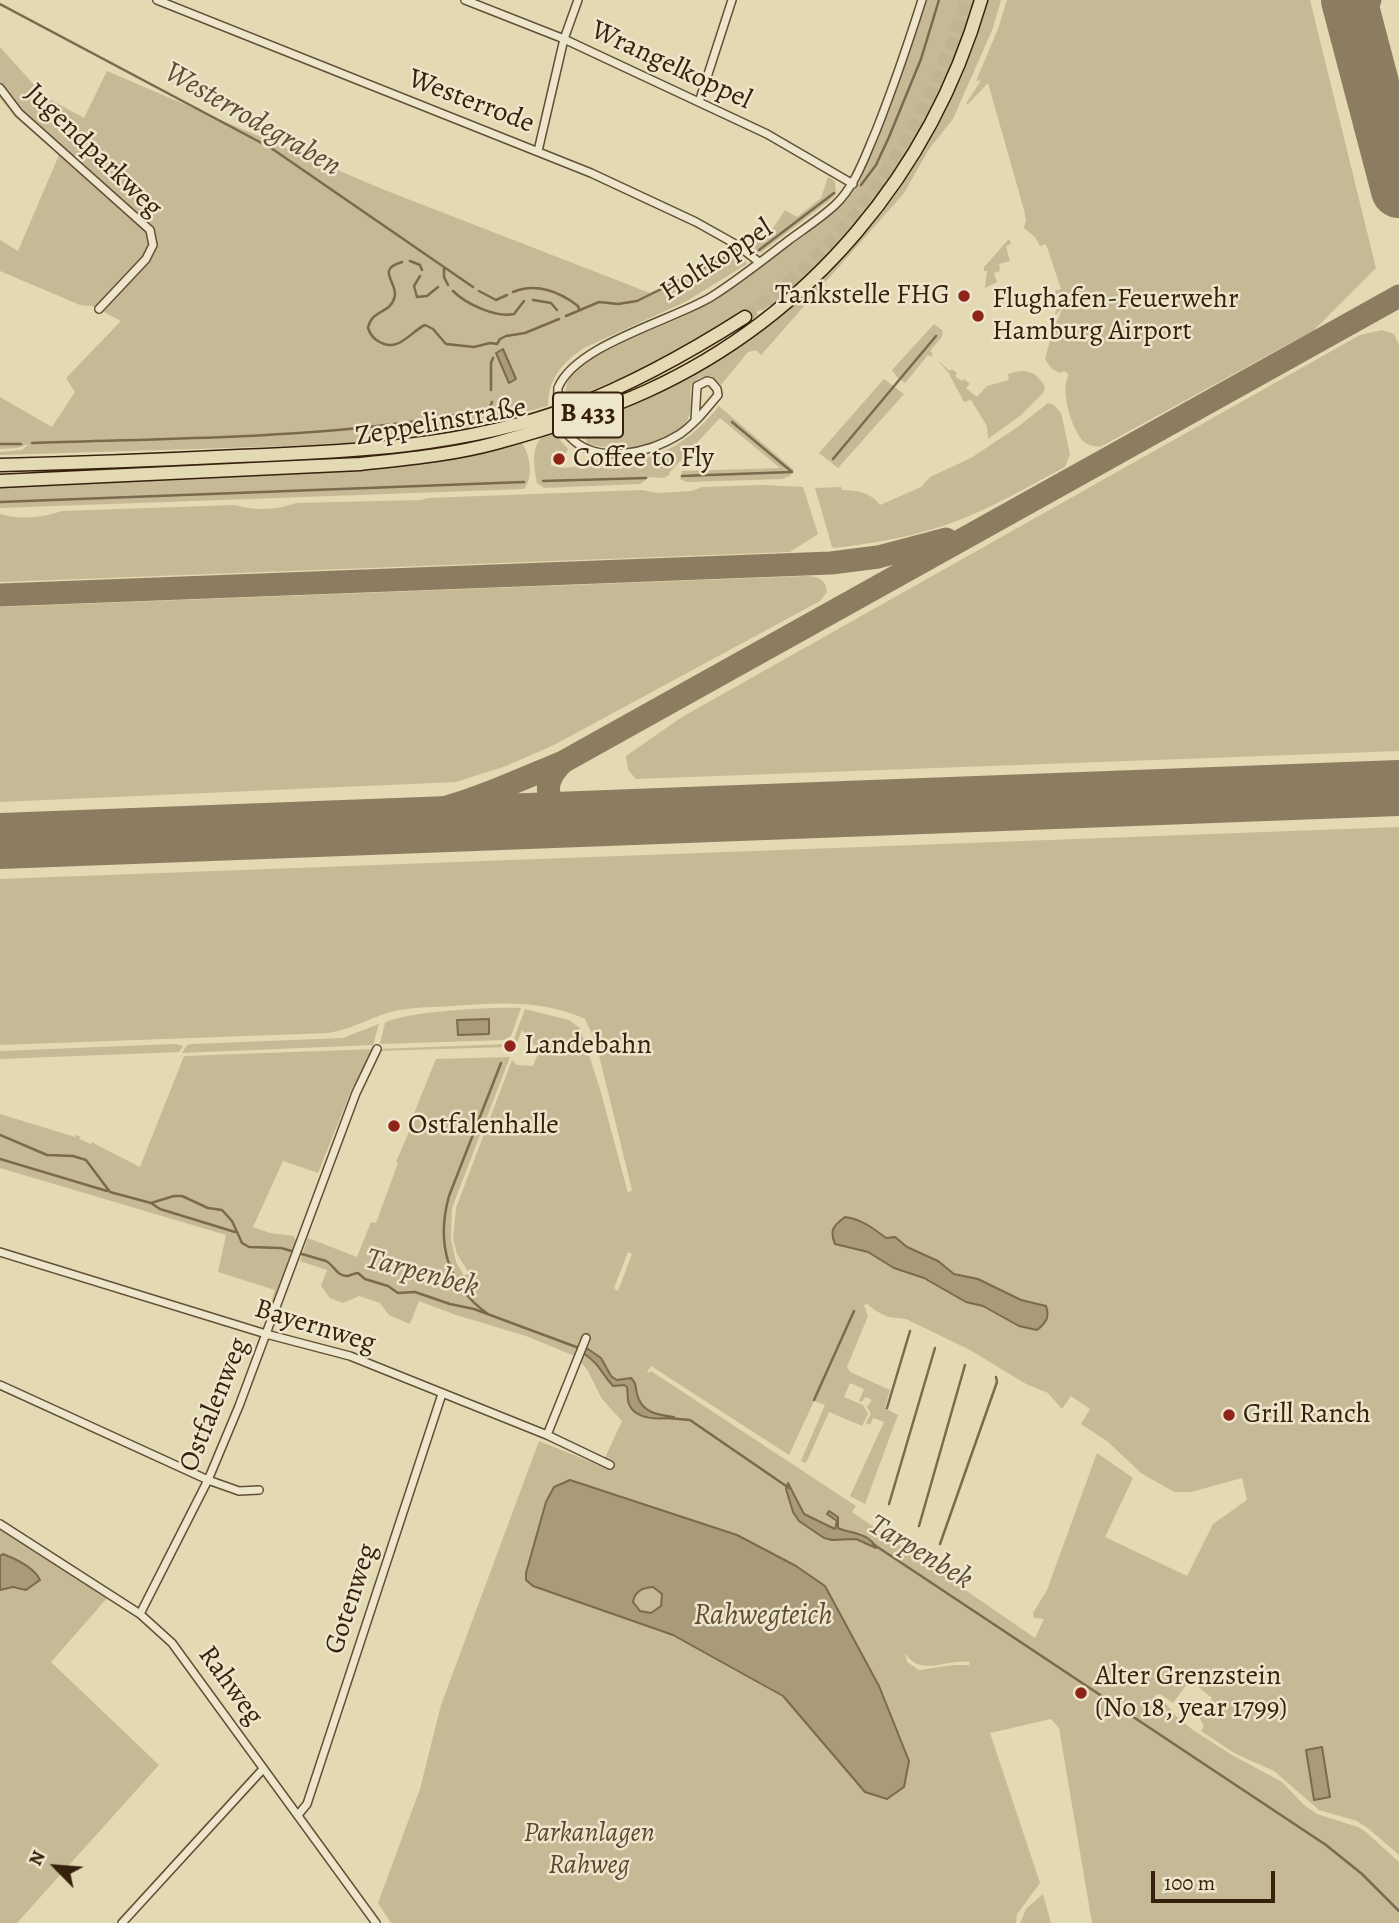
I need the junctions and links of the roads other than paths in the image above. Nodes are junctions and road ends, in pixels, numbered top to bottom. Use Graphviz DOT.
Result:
graph roads {
  1 [pos="158,0"];
  2 [pos="465,0"];
  3 [pos="578,0"];
  4 [pos="732,0"];
  5 [pos="922,0"];
  6 [pos="981,0"];
  7 [pos="564,39"];
  8 [pos="0,88"];
  9 [pos="699,102"];
  10 [pos="538,151"];
  11 [pos="853,184"];
  12 [pos="759,262"];
  13 [pos="99,309"];
  14 [pos="745,317"];
  15 [pos="695,421"];
  16 [pos="0,465"];
  17 [pos="0,481"];
  18 [pos="377,1049"];
  19 [pos="0,1252"];
  20 [pos="266,1334"];
  21 [pos="585,1341"];
  22 [pos="0,1385"];
  23 [pos="442,1394"];
  24 [pos="547,1435"];
  25 [pos="610,1465"];
  26 [pos="208,1480"];
  27 [pos="259,1490"];
  28 [pos="0,1524"];
  29 [pos="139,1614"];
  30 [pos="263,1769"];
  31 [pos="298,1815"];
  32 [pos="373,1922"];
  33 [pos="122,1923"];
  1 -- 10 [label="street, Westerrode"];
  2 -- 7 [label="street, Wrangelkoppel"];
  3 -- 7 [label="street"];
  4 -- 9 [label="street"];
  5 -- 11 [label="street, Holtkoppel"];
  6 -- 17 [label="highway, Zeppelinstraße / B 433"];
  7 -- 9 [label="street, Wrangelkoppel"];
  7 -- 10 [label="street"];
  8 -- 13 [label="street, Jugendparkweg"];
  9 -- 11 [label="street, Wrangelkoppel"];
  10 -- 12 [label="street, Westerrode"];
  11 -- 12 [label="street, Holtkoppel"];
  12 -- 15 [label="street, Holtkoppel, bridge"];
  14 -- 16 [label="highway, Zeppelinstraße / B 433"];
  15 -- 15 [label="street, Holtkoppel"];
  18 -- 20 [label="street, Ostfalenweg"];
  19 -- 20 [label="street, Bayernweg"];
  20 -- 23 [label="street, Bayernweg"];
  20 -- 26 [label="street, Ostfalenweg"];
  21 -- 24 [label="street"];
  22 -- 26 [label="street"];
  23 -- 24 [label="street, Bayernweg"];
  23 -- 31 [label="street, Gotenweg"];
  24 -- 25 [label="street, Bayernweg"];
  26 -- 27 [label="street"];
  26 -- 29 [label="street, Ostfalenweg"];
  28 -- 29 [label="street, Rahweg"];
  29 -- 30 [label="street, Rahweg"];
  30 -- 31 [label="street, Rahweg"];
  30 -- 33 [label="street"];
  31 -- 32 [label="street, Rahweg"];
}
